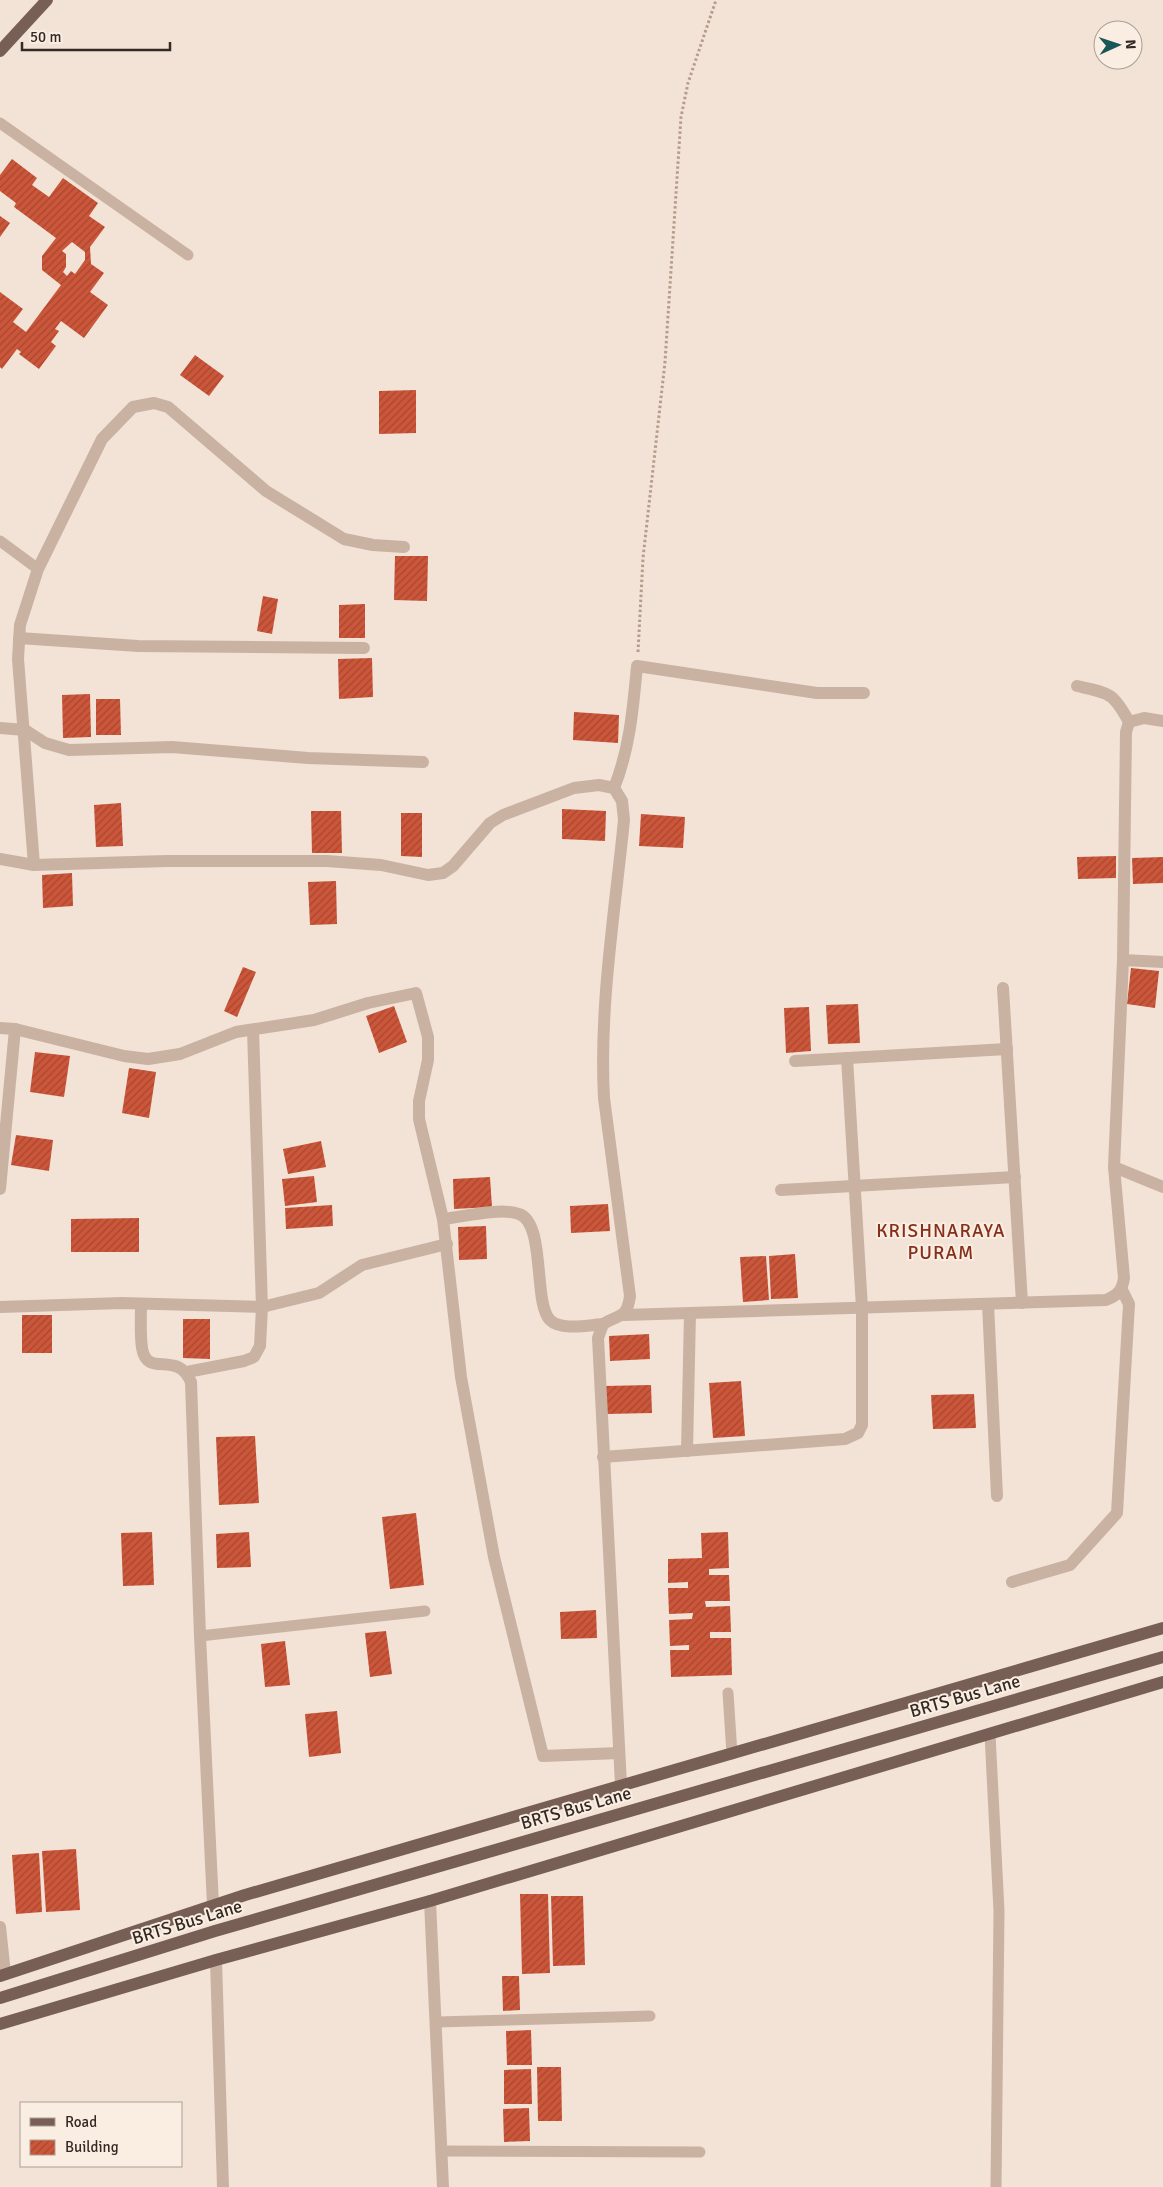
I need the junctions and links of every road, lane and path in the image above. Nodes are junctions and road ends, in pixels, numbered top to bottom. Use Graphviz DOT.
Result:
graph roads {
  1 [pos="47,0"];
  2 [pos="716,0"];
  3 [pos="0,51"];
  4 [pos="0,123"];
  5 [pos="188,255"];
  6 [pos="0,541"];
  7 [pos="404,547"];
  8 [pos="38,569"];
  9 [pos="19,638"];
  10 [pos="364,648"];
  11 [pos="637,666"];
  12 [pos="1077,686"];
  13 [pos="864,693"];
  14 [pos="1163,721"];
  15 [pos="1129,722"];
  16 [pos="0,728"];
  17 [pos="25,730"];
  18 [pos="423,762"];
  19 [pos="614,788"];
  20 [pos="0,859"];
  21 [pos="34,865"];
  22 [pos="1123,960"];
  23 [pos="1163,962"];
  24 [pos="1003,988"];
  25 [pos="0,1028"];
  26 [pos="15,1029"];
  27 [pos="253,1030"];
  28 [pos="1007,1049"];
  29 [pos="848,1058"];
  30 [pos="795,1061"];
  31 [pos="1114,1167"];
  32 [pos="1015,1177"];
  33 [pos="855,1186"];
  34 [pos="1163,1187"];
  35 [pos="0,1189"];
  36 [pos="781,1190"];
  37 [pos="443,1219"];
  38 [pos="447,1244"];
  39 [pos="1122,1290"];
  40 [pos="1022,1302"];
  41 [pos="988,1304"];
  42 [pos="141,1305"];
  43 [pos="0,1307"];
  44 [pos="262,1307"];
  45 [pos="862,1308"];
  46 [pos="690,1313"];
  47 [pos="624,1315"];
  48 [pos="603,1324"];
  49 [pos="187,1372"];
  50 [pos="687,1451"];
  51 [pos="603,1457"];
  52 [pos="997,1496"];
  53 [pos="1012,1582"];
  54 [pos="425,1611"];
  55 [pos="1163,1628"];
  56 [pos="200,1636"];
  57 [pos="1163,1657"];
  58 [pos="1163,1682"];
  59 [pos="728,1692"];
  60 [pos="990,1734"];
  61 [pos="619,1753"];
  62 [pos="732,1754"];
  63 [pos="621,1785"];
  64 [pos="430,1901"];
  65 [pos="213,1905"];
  66 [pos="0,1927"];
  67 [pos="216,1960"];
  68 [pos="3,1975"];
  69 [pos="0,1998"];
  70 [pos="650,2016"];
  71 [pos="436,2022"];
  72 [pos="0,2024"];
  73 [pos="441,2151"];
  74 [pos="700,2152"];
  75 [pos="223,2187"];
  76 [pos="444,2187"];
  77 [pos="996,2187"];
  1 -- 3 [label="main road"];
  2 -- 11 [label="path"];
  4 -- 5 [label="lane"];
  6 -- 8 [label="lane"];
  7 -- 8 [label="street"];
  8 -- 9 [label="street"];
  9 -- 10 [label="street"];
  9 -- 17 [label="street"];
  11 -- 13 [label="street"];
  11 -- 19 [label="street"];
  12 -- 15 [label="street"];
  14 -- 15 [label="street"];
  15 -- 22 [label="street"];
  16 -- 17 [label="street"];
  17 -- 18 [label="street"];
  17 -- 21 [label="street"];
  19 -- 21 [label="street"];
  19 -- 47 [label="street"];
  20 -- 21 [label="street"];
  22 -- 23 [label="street"];
  22 -- 31 [label="street"];
  24 -- 28 [label="street"];
  25 -- 26 [label="street"];
  26 -- 27 [label="street"];
  26 -- 35 [label="street"];
  27 -- 37 [label="street"];
  27 -- 44 [label="street"];
  28 -- 29 [label="street"];
  28 -- 32 [label="street"];
  29 -- 30 [label="street"];
  29 -- 33 [label="street"];
  31 -- 34 [label="street"];
  31 -- 39 [label="street"];
  32 -- 33 [label="street"];
  32 -- 40 [label="street"];
  33 -- 36 [label="street"];
  33 -- 45 [label="street"];
  37 -- 38 [label="street"];
  37 -- 48 [label="street"];
  38 -- 44 [label="street"];
  38 -- 61 [label="street"];
  39 -- 40 [label="street"];
  39 -- 53 [label="street"];
  40 -- 41 [label="street"];
  41 -- 45 [label="street"];
  41 -- 52 [label="street"];
  42 -- 43 [label="street"];
  42 -- 44 [label="street"];
  42 -- 49 [label="street"];
  44 -- 49 [label="street"];
  45 -- 46 [label="street"];
  45 -- 50 [label="street"];
  46 -- 47 [label="street"];
  46 -- 50 [label="street"];
  47 -- 48 [label="street"];
  48 -- 51 [label="street"];
  49 -- 56 [label="street"];
  50 -- 51 [label="street"];
  51 -- 61 [label="street"];
  54 -- 56 [label="lane"];
  55 -- 62 [label="main road"];
  56 -- 65 [label="street"];
  57 -- 69 [label="main road, BRTS Bus Lane"];
  58 -- 60 [label="main road"];
  59 -- 62 [label="lane"];
  60 -- 64 [label="main road"];
  60 -- 77 [label="lane"];
  61 -- 63 [label="street"];
  62 -- 63 [label="main road"];
  63 -- 65 [label="main road"];
  64 -- 67 [label="main road"];
  64 -- 71 [label="street"];
  65 -- 68 [label="main road"];
  66 -- 68 [label="street"];
  67 -- 72 [label="main road"];
  67 -- 75 [label="street"];
  70 -- 71 [label="lane"];
  71 -- 73 [label="street"];
  73 -- 74 [label="lane"];
  73 -- 76 [label="street"];
}
